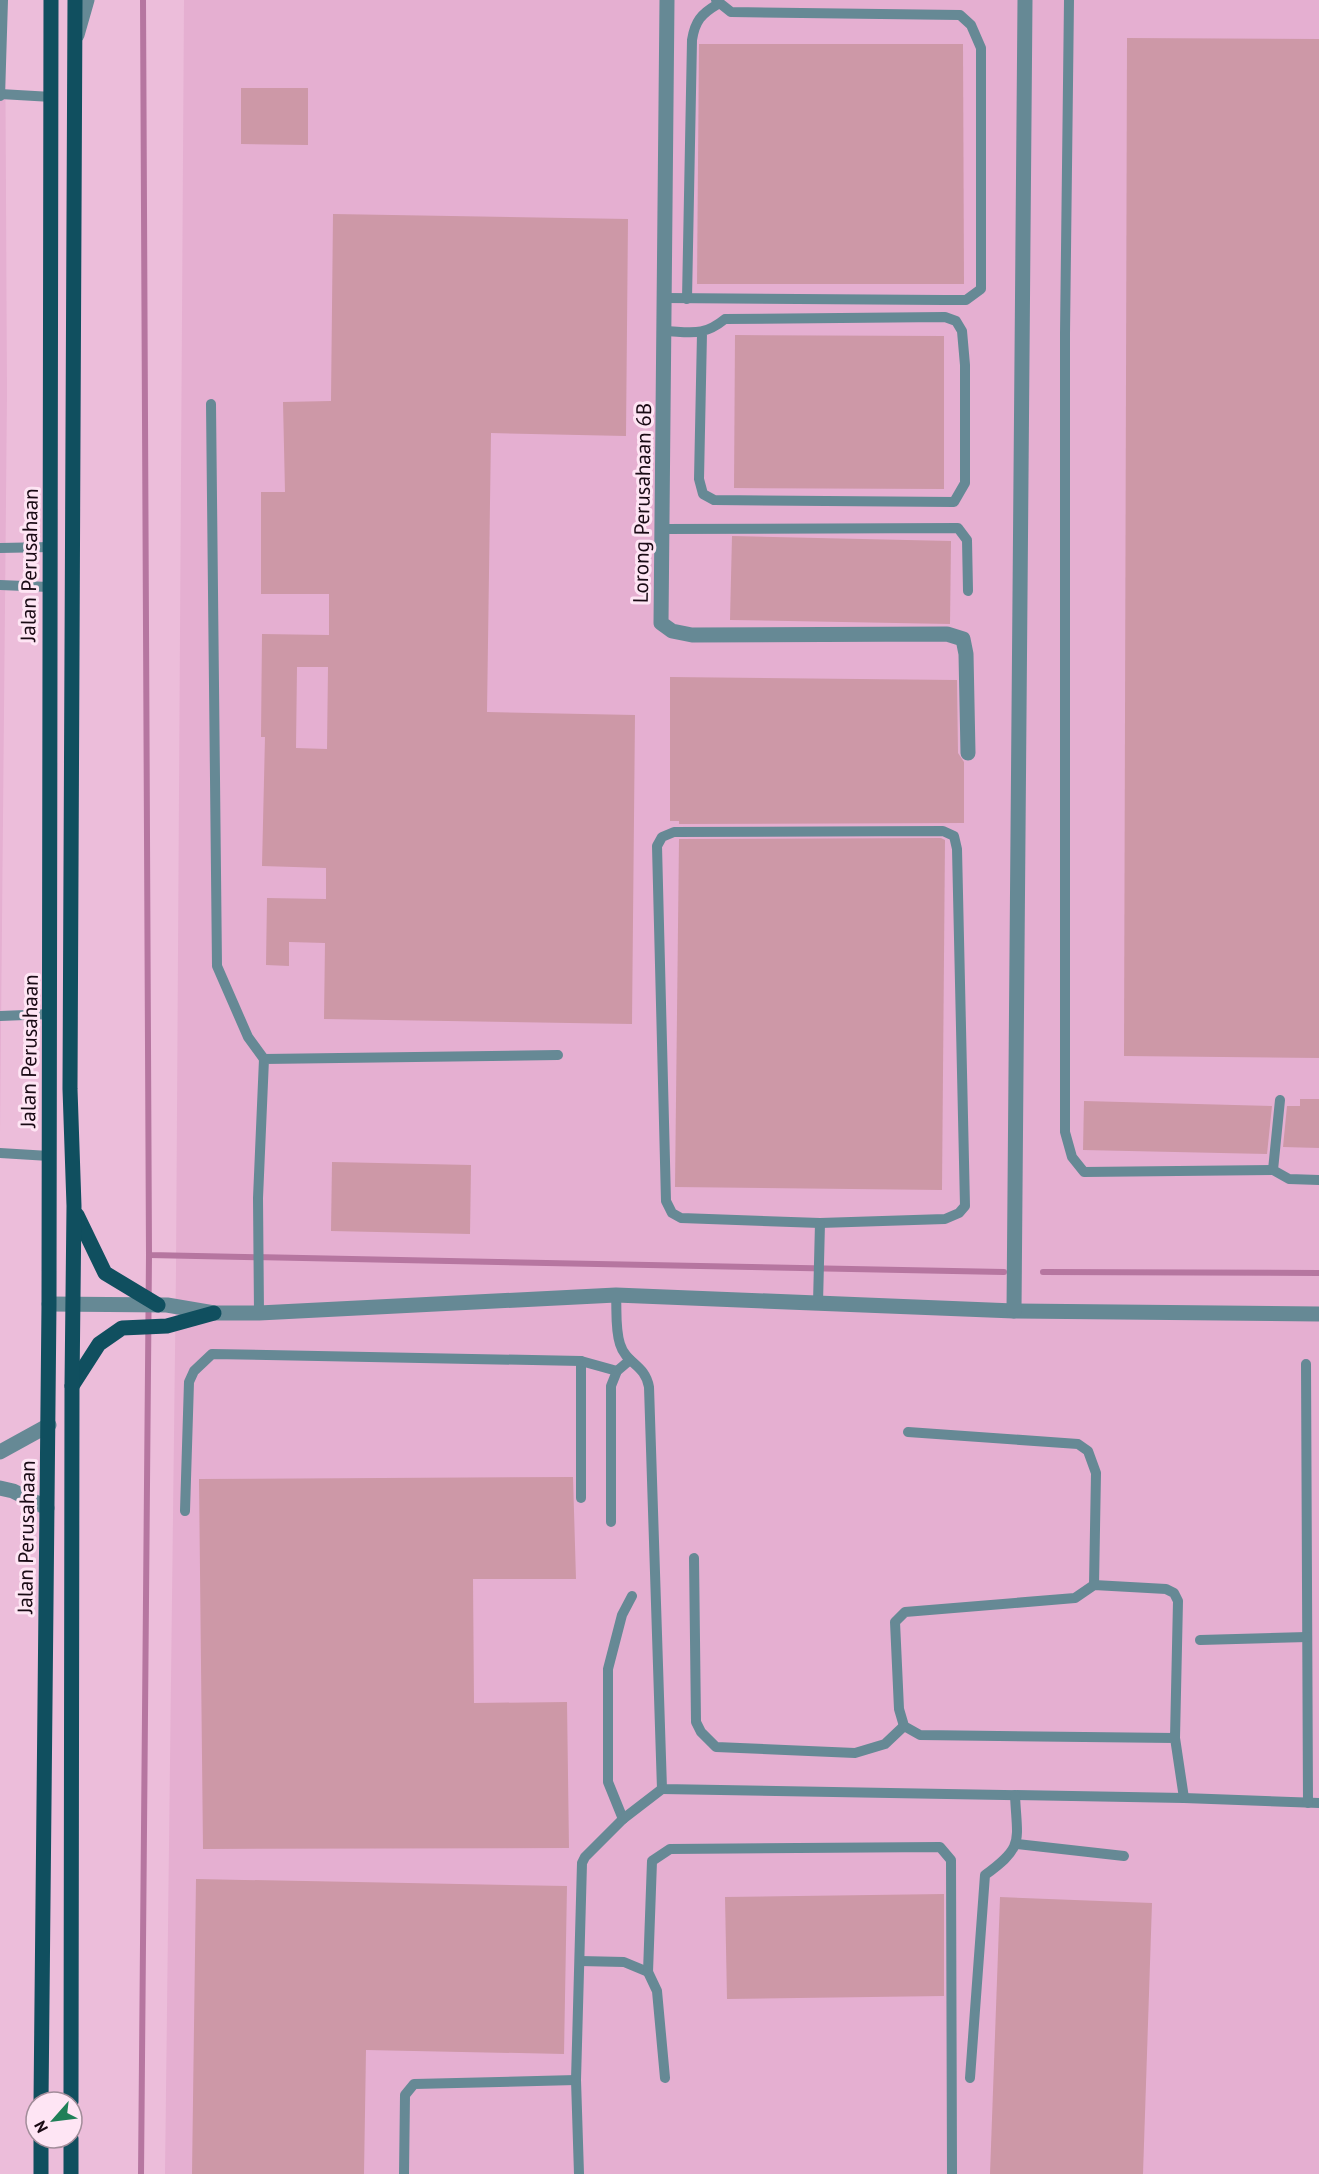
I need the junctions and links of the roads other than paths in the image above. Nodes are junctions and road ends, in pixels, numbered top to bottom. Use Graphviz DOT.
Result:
graph roads {
  1 [pos="3,0"];
  2 [pos="51,0"];
  3 [pos="75,0"];
  4 [pos="87,0"];
  5 [pos="667,0"];
  6 [pos="1025,0"];
  7 [pos="1069,0"];
  8 [pos="717,2"];
  9 [pos="75,41"];
  10 [pos="0,95"];
  11 [pos="52,97"];
  12 [pos="664,298"];
  13 [pos="687,298"];
  14 [pos="664,332"];
  15 [pos="702,333"];
  16 [pos="211,404"];
  17 [pos="663,529"];
  18 [pos="51,547"];
  19 [pos="0,548"];
  20 [pos="0,585"];
  21 [pos="49,587"];
  22 [pos="968,591"];
  23 [pos="968,753"];
  24 [pos="51,1014"];
  25 [pos="0,1016"];
  26 [pos="558,1055"];
  27 [pos="264,1059"];
  28 [pos="1280,1100"];
  29 [pos="0,1153"];
  30 [pos="49,1156"];
  31 [pos="1273,1170"];
  32 [pos="1319,1180"];
  33 [pos="74,1206"];
  34 [pos="820,1222"];
  35 [pos="616,1295"];
  36 [pos="818,1303"];
  37 [pos="49,1304"];
  38 [pos="74,1304"];
  39 [pos="162,1305"];
  40 [pos="1014,1311"];
  41 [pos="260,1312"];
  42 [pos="214,1313"];
  43 [pos="1319,1314"];
  44 [pos="630,1360"];
  45 [pos="581,1361"];
  46 [pos="1306,1365"];
  47 [pos="617,1371"];
  48 [pos="72,1386"];
  49 [pos="49,1425"];
  50 [pos="908,1432"];
  51 [pos="0,1452"];
  52 [pos="0,1488"];
  53 [pos="581,1498"];
  54 [pos="47,1508"];
  55 [pos="185,1511"];
  56 [pos="612,1522"];
  57 [pos="694,1558"];
  58 [pos="1094,1585"];
  59 [pos="632,1596"];
  60 [pos="1307,1637"];
  61 [pos="1200,1640"];
  62 [pos="904,1726"];
  63 [pos="1175,1738"];
  64 [pos="662,1789"];
  65 [pos="1015,1795"];
  66 [pos="1184,1798"];
  67 [pos="1314,1803"];
  68 [pos="623,1819"];
  69 [pos="1017,1844"];
  70 [pos="1124,1856"];
  71 [pos="580,1960"];
  72 [pos="648,1972"];
  73 [pos="665,2078"];
  74 [pos="970,2078"];
  75 [pos="576,2080"];
  76 [pos="41,2090"];
  77 [pos="71,2090"];
  78 [pos="41,2150"];
  79 [pos="71,2150"];
  80 [pos="41,2174"];
  81 [pos="71,2174"];
  82 [pos="404,2174"];
  83 [pos="579,2174"];
  84 [pos="952,2174"];
  1 -- 10 [label="lane"];
  2 -- 11 [label="main road, Jalan Perusahaan"];
  3 -- 9 [label="main road, Jalan Perusahaan"];
  4 -- 9 [label="street"];
  5 -- 12 [label="street, Lorong Perusahaan 6B"];
  6 -- 40 [label="street"];
  7 -- 31 [label="lane"];
  8 -- 13 [label="lane"];
  8 -- 13 [label="lane"];
  9 -- 33 [label="main road, Jalan Perusahaan"];
  10 -- 11 [label="lane"];
  11 -- 18 [label="main road, Jalan Perusahaan"];
  12 -- 13 [label="lane"];
  12 -- 14 [label="street, Lorong Perusahaan 6B"];
  14 -- 15 [label="lane"];
  14 -- 17 [label="street, Lorong Perusahaan 6B"];
  15 -- 15 [label="lane"];
  16 -- 27 [label="lane"];
  17 -- 22 [label="lane"];
  17 -- 23 [label="street, Lorong Perusahaan 6B"];
  18 -- 19 [label="lane"];
  18 -- 21 [label="main road, Jalan Perusahaan"];
  20 -- 21 [label="lane"];
  21 -- 24 [label="main road, Jalan Perusahaan"];
  24 -- 25 [label="lane"];
  24 -- 30 [label="main road, Jalan Perusahaan"];
  26 -- 27 [label="lane"];
  27 -- 41 [label="lane"];
  28 -- 31 [label="lane"];
  29 -- 30 [label="lane"];
  30 -- 37 [label="main road, Jalan Perusahaan"];
  31 -- 32 [label="lane"];
  33 -- 38 [label="main road, Jalan Perusahaan"];
  33 -- 39 [label="main road"];
  34 -- 34 [label="lane"];
  34 -- 36 [label="lane"];
  35 -- 36 [label="street"];
  35 -- 41 [label="street"];
  35 -- 44 [label="lane"];
  36 -- 40 [label="street"];
  37 -- 38 [label="street"];
  37 -- 49 [label="main road, Jalan Perusahaan"];
  38 -- 39 [label="street"];
  38 -- 48 [label="main road, Jalan Perusahaan"];
  39 -- 42 [label="street"];
  40 -- 43 [label="street"];
  41 -- 42 [label="street"];
  42 -- 48 [label="main road"];
  44 -- 47 [label="lane"];
  44 -- 64 [label="lane"];
  45 -- 47 [label="lane"];
  45 -- 53 [label="lane"];
  45 -- 55 [label="lane"];
  46 -- 60 [label="lane"];
  47 -- 56 [label="lane"];
  48 -- 77 [label="main road, Jalan Perusahaan"];
  49 -- 51 [label="street"];
  49 -- 54 [label="main road, Jalan Perusahaan"];
  50 -- 58 [label="lane"];
  52 -- 54 [label="street"];
  54 -- 76 [label="main road, Jalan Perusahaan"];
  57 -- 62 [label="lane"];
  58 -- 62 [label="lane"];
  58 -- 63 [label="lane"];
  59 -- 68 [label="lane"];
  60 -- 61 [label="lane"];
  60 -- 67 [label="lane"];
  62 -- 63 [label="lane"];
  63 -- 66 [label="lane"];
  64 -- 65 [label="lane"];
  64 -- 68 [label="lane"];
  65 -- 66 [label="lane"];
  65 -- 69 [label="lane"];
  66 -- 67 [label="lane"];
  68 -- 71 [label="lane"];
  69 -- 70 [label="lane"];
  69 -- 74 [label="lane"];
  71 -- 72 [label="lane"];
  71 -- 75 [label="lane"];
  72 -- 73 [label="lane"];
  72 -- 84 [label="lane"];
  75 -- 82 [label="lane"];
  75 -- 83 [label="lane"];
  78 -- 80 [label="main road"];
  79 -- 81 [label="main road"];
}
